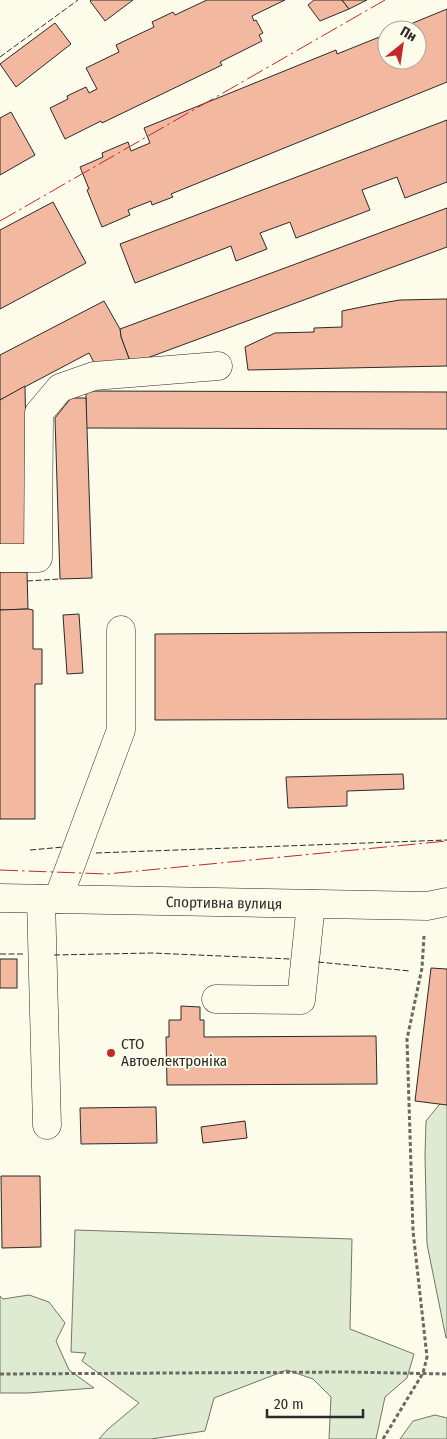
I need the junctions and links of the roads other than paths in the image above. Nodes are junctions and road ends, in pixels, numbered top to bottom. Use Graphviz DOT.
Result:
graph roads {
  1 [pos="218,366"];
  2 [pos="0,558"];
  3 [pos="121,630"];
  4 [pos="0,898"];
  5 [pos="49,899"];
  6 [pos="311,904"];
  7 [pos="437,904"];
  8 [pos="216,999"];
  9 [pos="47,1126"];
  1 -- 2 [label="street"];
  3 -- 5 [label="street"];
  4 -- 5 [label="street, Спортивна вулиця"];
  5 -- 6 [label="street, Спортивна вулиця"];
  5 -- 9 [label="street"];
  6 -- 7 [label="street, Спортивна вулиця"];
  6 -- 8 [label="street"];
}
